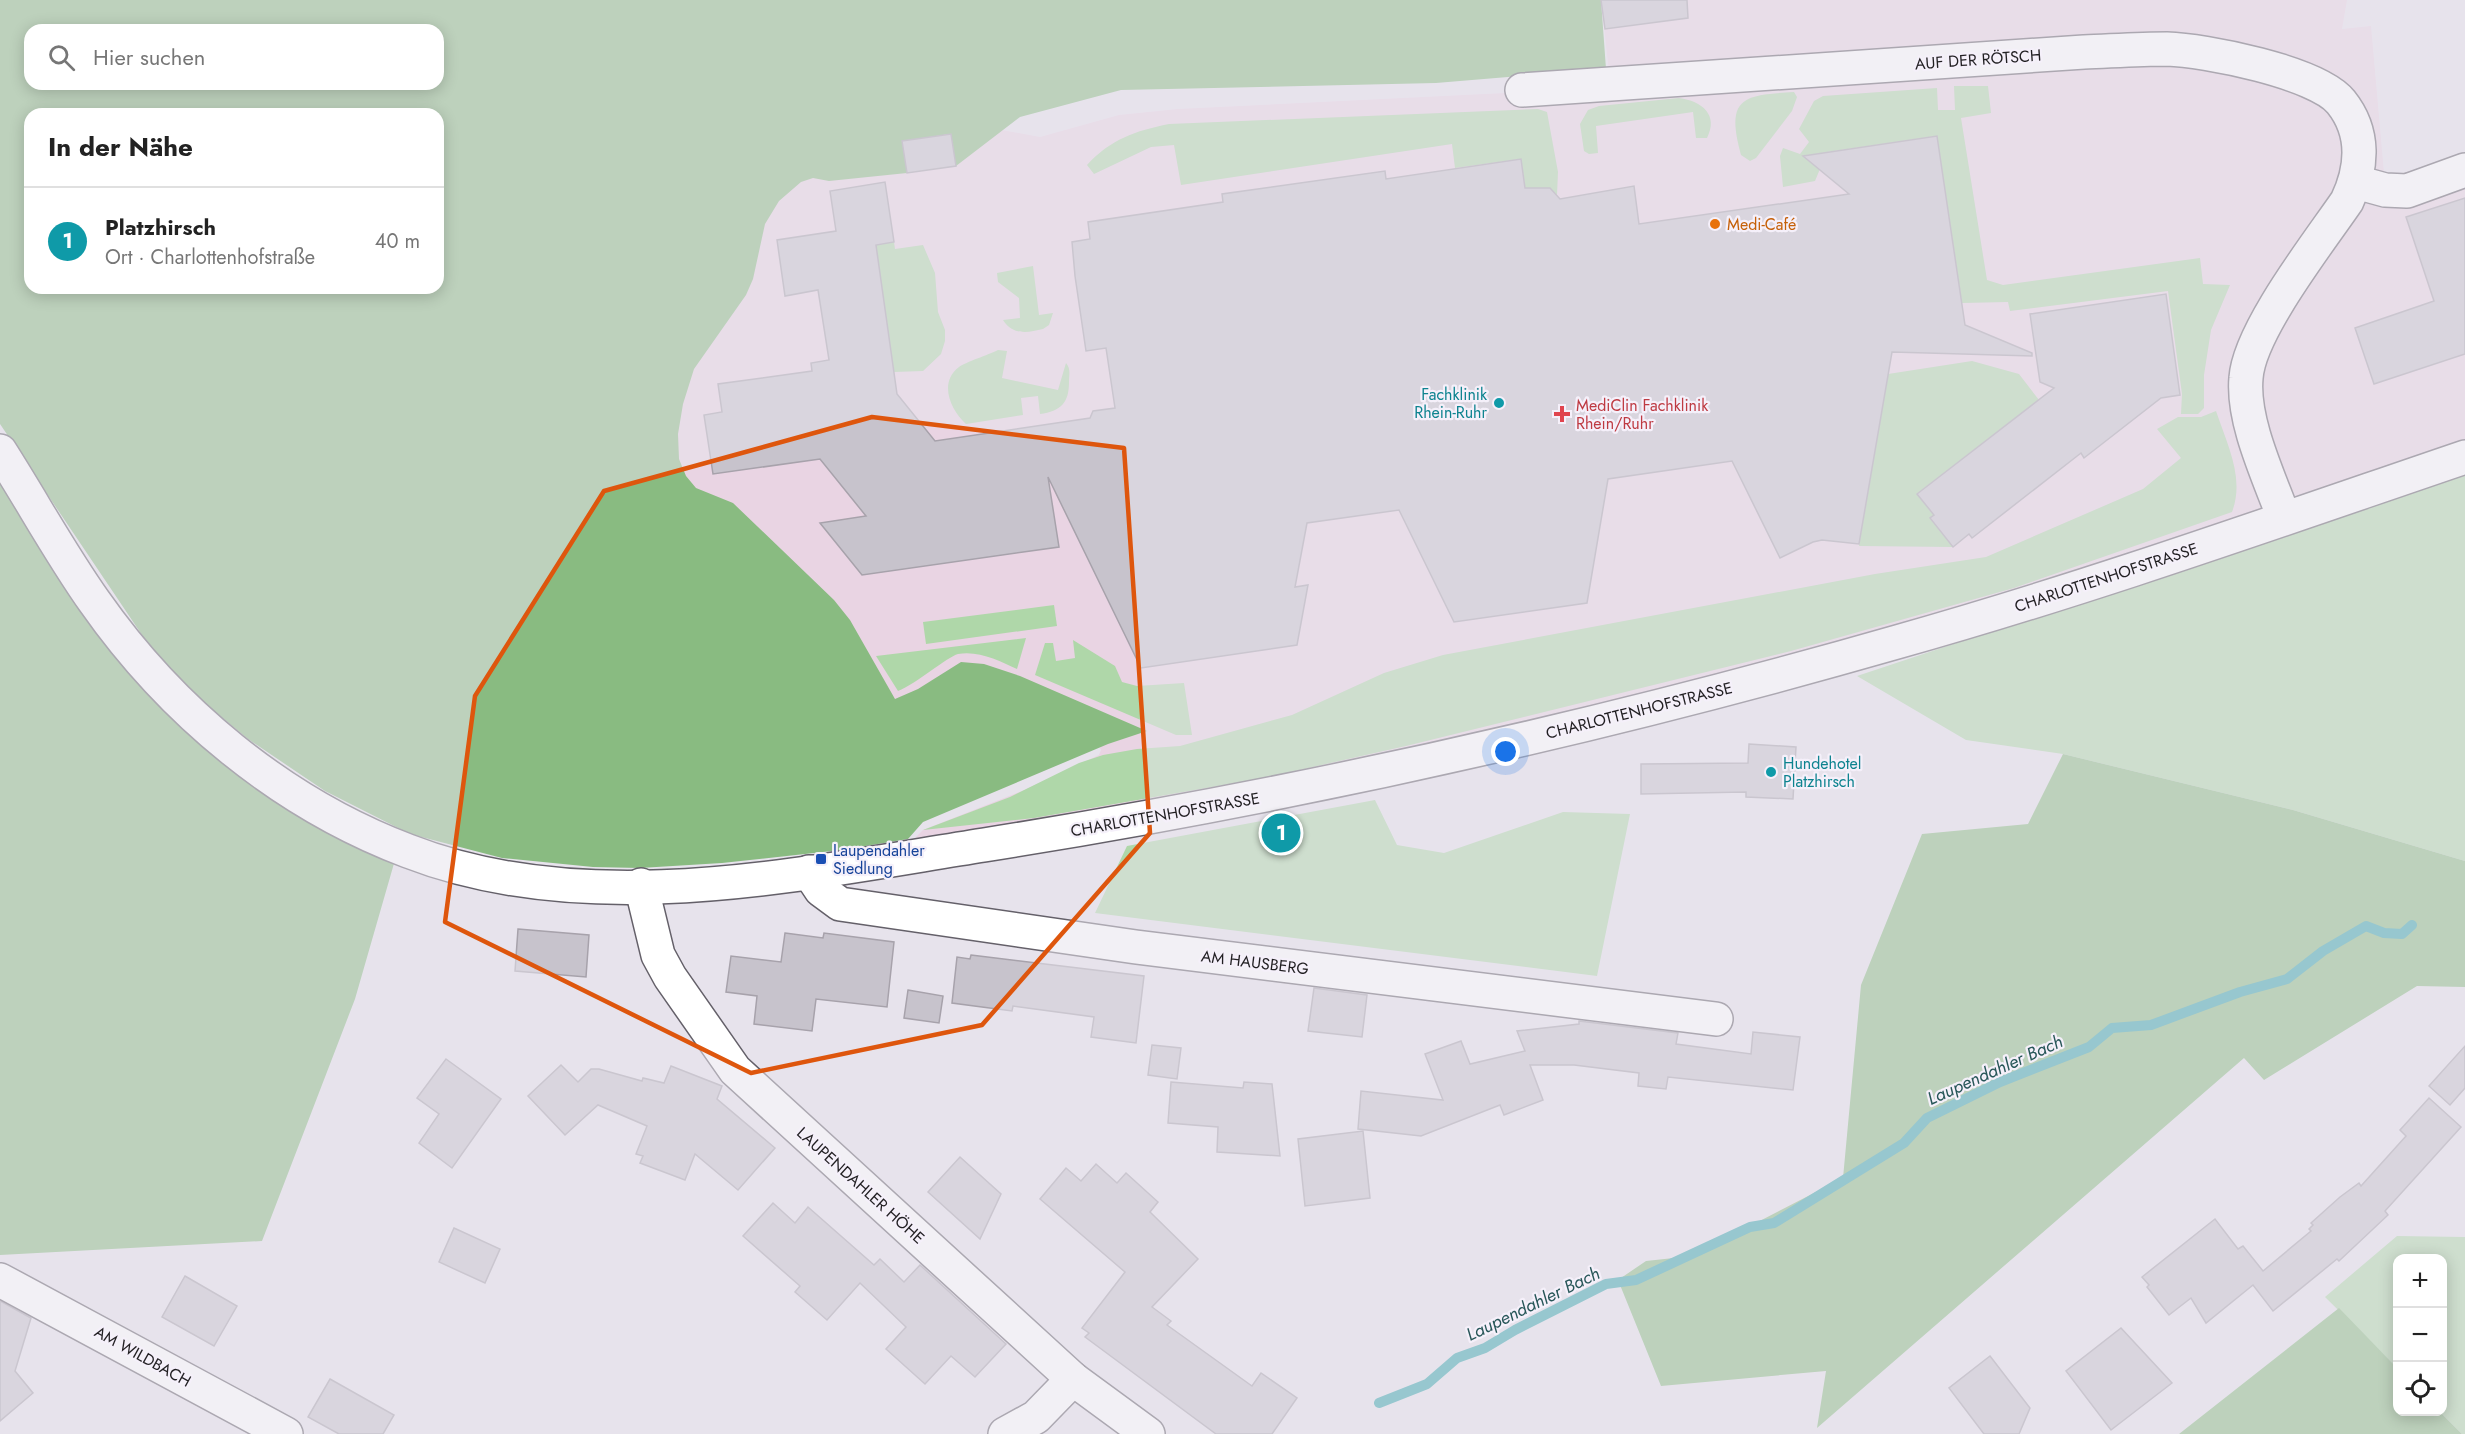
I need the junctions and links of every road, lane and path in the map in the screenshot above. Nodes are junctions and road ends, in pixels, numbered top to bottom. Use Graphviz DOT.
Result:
graph roads {
  1 [pos="1522,90"];
  2 [pos="2465,170"];
  3 [pos="2356,182"];
  4 [pos="0,452"];
  5 [pos="2465,457"];
  6 [pos="2284,518"];
  7 [pos="809,872"];
  8 [pos="641,885"];
  9 [pos="1716,1019"];
  10 [pos="0,1280"];
  11 [pos="1073,1379"];
  12 [pos="286,1434"];
  13 [pos="1005,1434"];
  14 [pos="1148,1434"];
  1 -- 3 [label="street, AUF DER RÖTSCH"];
  2 -- 3 [label="street"];
  3 -- 6 [label="street, AUF DER RÖTSCH"];
  4 -- 8 [label="street, CHARLOTTENHOFSTRASSE"];
  5 -- 6 [label="street, CHARLOTTENHOFSTRASSE"];
  6 -- 7 [label="street, CHARLOTTENHOFSTRASSE"];
  7 -- 8 [label="street, CHARLOTTENHOFSTRASSE"];
  7 -- 9 [label="street, AM HAUSBERG"];
  8 -- 11 [label="street, LAUPENDAHLER HÖHE"];
  10 -- 12 [label="street, AM WILDBACH"];
  11 -- 13 [label="street"];
  11 -- 14 [label="street, LAUPENDAHLER HÖHE"];
}
